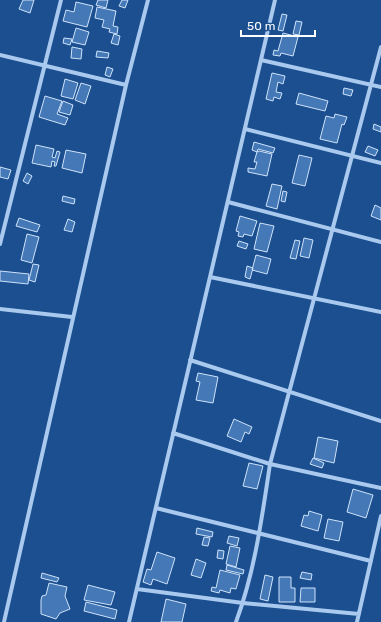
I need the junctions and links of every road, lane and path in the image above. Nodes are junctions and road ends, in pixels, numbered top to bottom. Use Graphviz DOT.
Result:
graph roads {
  1 [pos="61,0"];
  2 [pos="148,0"];
  3 [pos="275,0"];
  4 [pos="381,47"];
  5 [pos="0,55"];
  6 [pos="261,60"];
  7 [pos="45,65"];
  8 [pos="126,85"];
  9 [pos="371,85"];
  10 [pos="381,87"];
  11 [pos="245,129"];
  12 [pos="352,155"];
  13 [pos="381,163"];
  14 [pos="228,202"];
  15 [pos="332,230"];
  16 [pos="381,242"];
  17 [pos="0,244"];
  18 [pos="210,277"];
  19 [pos="314,298"];
  20 [pos="0,309"];
  21 [pos="381,312"];
  22 [pos="72,317"];
  23 [pos="190,360"];
  24 [pos="289,392"];
  25 [pos="381,421"];
  26 [pos="173,433"];
  27 [pos="270,464"];
  28 [pos="381,488"];
  29 [pos="156,508"];
  30 [pos="381,516"];
  31 [pos="379,533"];
  32 [pos="259,535"];
  33 [pos="371,561"];
  34 [pos="138,589"];
  35 [pos="243,604"];
  36 [pos="359,614"];
  37 [pos="4,622"];
  38 [pos="130,622"];
  39 [pos="236,622"];
  40 [pos="357,622"];
  1 -- 7 [label="street"];
  2 -- 8 [label="street"];
  3 -- 6 [label="street"];
  4 -- 9 [label="street"];
  5 -- 7 [label="street"];
  6 -- 9 [label="street"];
  6 -- 11 [label="street"];
  7 -- 8 [label="street"];
  7 -- 17 [label="street"];
  8 -- 22 [label="street"];
  9 -- 10 [label="street"];
  9 -- 12 [label="street"];
  11 -- 12 [label="street"];
  11 -- 14 [label="street"];
  12 -- 13 [label="street"];
  12 -- 15 [label="street"];
  14 -- 15 [label="street"];
  14 -- 18 [label="street"];
  15 -- 16 [label="street"];
  15 -- 19 [label="street"];
  18 -- 19 [label="street"];
  18 -- 23 [label="street"];
  19 -- 21 [label="street"];
  19 -- 24 [label="street"];
  20 -- 22 [label="street"];
  22 -- 37 [label="street"];
  23 -- 24 [label="street"];
  23 -- 26 [label="street"];
  24 -- 25 [label="street"];
  24 -- 27 [label="street"];
  26 -- 27 [label="street"];
  26 -- 29 [label="street"];
  27 -- 28 [label="street"];
  27 -- 32 [label="street"];
  29 -- 32 [label="street"];
  29 -- 34 [label="street"];
  30 -- 31 [label="street"];
  31 -- 33 [label="street"];
  32 -- 33 [label="street"];
  32 -- 35 [label="street"];
  33 -- 36 [label="street"];
  34 -- 35 [label="street"];
  34 -- 38 [label="street"];
  35 -- 36 [label="street"];
  35 -- 39 [label="street"];
  36 -- 40 [label="street"];
}
